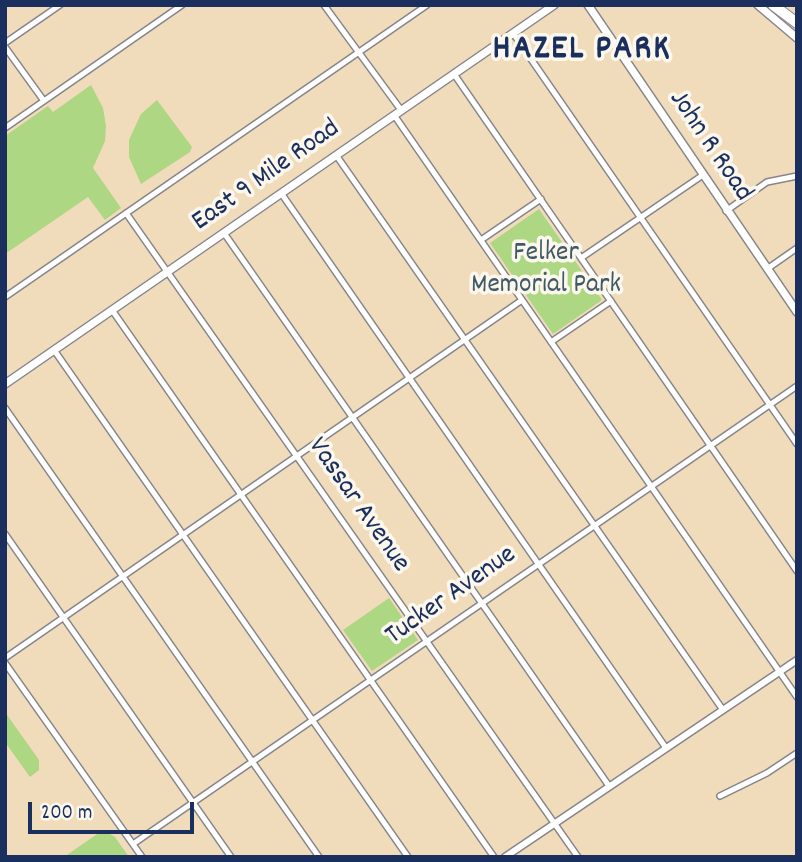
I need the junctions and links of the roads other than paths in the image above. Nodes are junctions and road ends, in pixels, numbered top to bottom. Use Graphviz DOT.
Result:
graph roads {
  1 [pos="60,5"];
  2 [pos="182,5"];
  3 [pos="324,5"];
  4 [pos="427,5"];
  5 [pos="554,5"];
  6 [pos="588,5"];
  7 [pos="758,5"];
  8 [pos="773,5"];
  9 [pos="797,23"];
  10 [pos="513,33"];
  11 [pos="797,37"];
  12 [pos="5,45"];
  13 [pos="359,52"];
  14 [pos="454,74"];
  15 [pos="44,101"];
  16 [pos="397,113"];
  17 [pos="5,128"];
  18 [pos="337,155"];
  19 [pos="703,175"];
  20 [pos="797,176"];
  21 [pos="281,194"];
  22 [pos="541,199"];
  23 [pos="726,211"];
  24 [pos="126,214"];
  25 [pos="641,218"];
  26 [pos="225,233"];
  27 [pos="481,240"];
  28 [pos="797,248"];
  29 [pos="581,258"];
  30 [pos="767,269"];
  31 [pos="167,272"];
  32 [pos="5,297"];
  33 [pos="522,300"];
  34 [pos="611,301"];
  35 [pos="112,310"];
  36 [pos="797,312"];
  37 [pos="465,339"];
  38 [pos="551,342"];
  39 [pos="54,350"];
  40 [pos="409,378"];
  41 [pos="6,381"];
  42 [pos="797,386"];
  43 [pos="770,404"];
  44 [pos="5,408"];
  45 [pos="352,417"];
  46 [pos="797,444"];
  47 [pos="710,445"];
  48 [pos="297,456"];
  49 [pos="650,486"];
  50 [pos="241,494"];
  51 [pos="594,524"];
  52 [pos="5,534"];
  53 [pos="183,534"];
  54 [pos="538,564"];
  55 [pos="797,572"];
  56 [pos="123,576"];
  57 [pos="482,602"];
  58 [pos="63,618"];
  59 [pos="426,641"];
  60 [pos="797,660"];
  61 [pos="5,661"];
  62 [pos="779,672"];
  63 [pos="370,680"];
  64 [pos="797,697"];
  65 [pos="723,710"];
  66 [pos="313,720"];
  67 [pos="666,748"];
  68 [pos="797,753"];
  69 [pos="253,761"];
  70 [pos="609,786"];
  71 [pos="720,796"];
  72 [pos="193,803"];
  73 [pos="554,823"];
  74 [pos="133,845"];
  75 [pos="142,857"];
  76 [pos="230,857"];
  77 [pos="319,857"];
  78 [pos="408,857"];
  79 [pos="494,857"];
  80 [pos="505,857"];
  81 [pos="578,857"];
  1 -- 12 [label="street"];
  2 -- 15 [label="street"];
  3 -- 13 [label="street"];
  4 -- 13 [label="street"];
  5 -- 10 [label="main road, East 9 Mile Road"];
  6 -- 19 [label="main road, John R Road"];
  7 -- 11 [label="main road"];
  8 -- 9 [label="highway"];
  10 -- 14 [label="main road, East 9 Mile Road"];
  10 -- 25 [label="street"];
  12 -- 15 [label="street"];
  13 -- 16 [label="street"];
  13 -- 24 [label="street"];
  14 -- 16 [label="main road, East 9 Mile Road"];
  14 -- 22 [label="street"];
  15 -- 17 [label="street"];
  16 -- 18 [label="main road, East 9 Mile Road"];
  16 -- 27 [label="street"];
  18 -- 21 [label="main road, East 9 Mile Road"];
  18 -- 37 [label="street"];
  19 -- 23 [label="main road, John R Road"];
  19 -- 25 [label="street"];
  20 -- 23 [label="street"];
  21 -- 26 [label="main road, East 9 Mile Road"];
  21 -- 40 [label="street"];
  22 -- 27 [label="street"];
  22 -- 29 [label="street"];
  23 -- 30 [label="main road, John R Road"];
  24 -- 31 [label="street, Vassar Avenue"];
  24 -- 32 [label="street"];
  25 -- 29 [label="street"];
  25 -- 43 [label="street"];
  26 -- 31 [label="main road, East 9 Mile Road"];
  26 -- 45 [label="street"];
  27 -- 33 [label="street"];
  28 -- 30 [label="street"];
  29 -- 34 [label="street"];
  30 -- 36 [label="main road, John R Road"];
  31 -- 35 [label="main road, East 9 Mile Road"];
  31 -- 48 [label="street, Vassar Avenue"];
  33 -- 37 [label="street"];
  33 -- 38 [label="street"];
  34 -- 38 [label="street"];
  34 -- 47 [label="street"];
  35 -- 39 [label="main road, East 9 Mile Road"];
  35 -- 50 [label="street"];
  37 -- 40 [label="street"];
  37 -- 51 [label="street"];
  38 -- 49 [label="street"];
  39 -- 41 [label="main road, East 9 Mile Road"];
  39 -- 53 [label="street"];
  40 -- 45 [label="street"];
  40 -- 54 [label="street"];
  42 -- 43 [label="street, Tucker Avenue"];
  43 -- 46 [label="street"];
  43 -- 47 [label="street, Tucker Avenue"];
  44 -- 56 [label="street"];
  45 -- 48 [label="street"];
  45 -- 57 [label="street"];
  47 -- 49 [label="street, Tucker Avenue"];
  47 -- 55 [label="street"];
  48 -- 50 [label="street"];
  48 -- 59 [label="street, Vassar Avenue"];
  49 -- 51 [label="street, Tucker Avenue"];
  49 -- 62 [label="street"];
  50 -- 53 [label="street"];
  50 -- 63 [label="street"];
  51 -- 54 [label="street, Tucker Avenue"];
  51 -- 65 [label="street"];
  52 -- 58 [label="street"];
  53 -- 56 [label="street"];
  53 -- 66 [label="street"];
  54 -- 57 [label="street, Tucker Avenue"];
  54 -- 67 [label="street"];
  56 -- 58 [label="street"];
  56 -- 69 [label="street"];
  57 -- 59 [label="street, Tucker Avenue"];
  57 -- 70 [label="street"];
  58 -- 61 [label="street"];
  58 -- 72 [label="street"];
  59 -- 63 [label="street, Tucker Avenue"];
  59 -- 73 [label="street, Vassar Avenue"];
  60 -- 62 [label="street"];
  61 -- 74 [label="street"];
  62 -- 64 [label="street"];
  62 -- 65 [label="street"];
  63 -- 66 [label="street, Tucker Avenue"];
  63 -- 79 [label="street"];
  65 -- 67 [label="street"];
  66 -- 69 [label="street, Tucker Avenue"];
  66 -- 78 [label="street"];
  67 -- 70 [label="street"];
  68 -- 71 [label="street"];
  69 -- 72 [label="street, Tucker Avenue"];
  69 -- 77 [label="street"];
  70 -- 73 [label="street"];
  72 -- 74 [label="street, Tucker Avenue"];
  72 -- 76 [label="street"];
  73 -- 80 [label="street"];
  73 -- 81 [label="street, Vassar Avenue"];
  74 -- 75 [label="street"];
}
